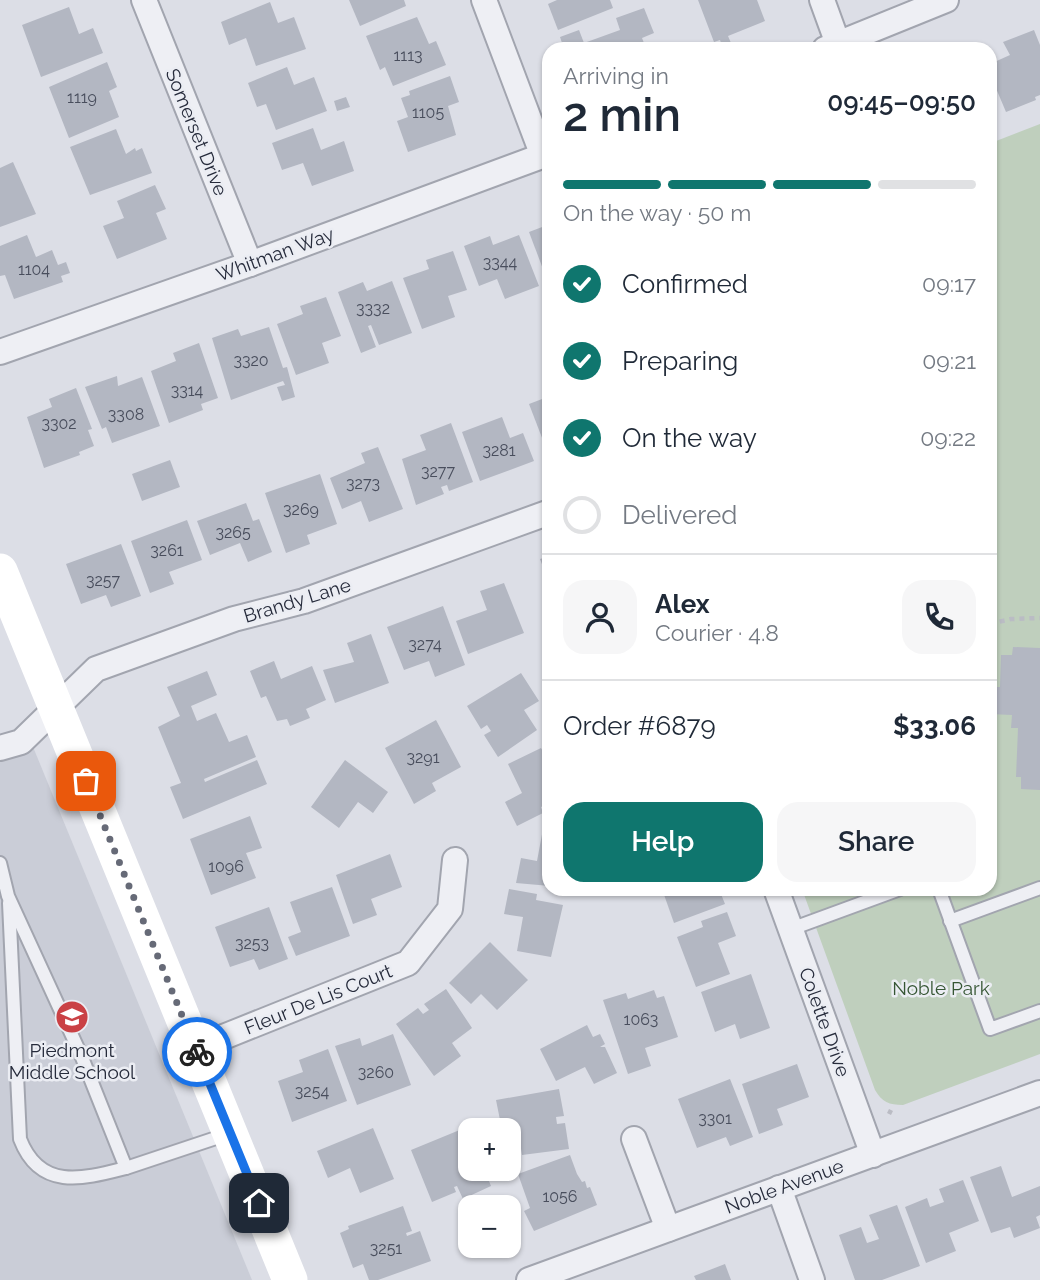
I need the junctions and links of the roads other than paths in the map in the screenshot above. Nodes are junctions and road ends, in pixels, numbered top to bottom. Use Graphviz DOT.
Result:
graph roads {
  1 [pos="145,0"];
  2 [pos="484,0"];
  3 [pos="822,0"];
  4 [pos="946,0"];
  5 [pos="830,42"];
  6 [pos="843,42"];
  7 [pos="542,144"];
  8 [pos="542,155"];
  9 [pos="250,264"];
  10 [pos="0,352"];
  11 [pos="542,515"];
  12 [pos="0,571"];
  13 [pos="57,708"];
  14 [pos="0,748"];
  15 [pos="455,860"];
  16 [pos="0,863"];
  17 [pos="1036,890"];
  18 [pos="8,896"];
  19 [pos="779,896"];
  20 [pos="881,896"];
  21 [pos="941,896"];
  22 [pos="950,920"];
  23 [pos="791,929"];
  24 [pos="1040,1011"];
  25 [pos="196,1048"];
  26 [pos="1040,1093"];
  27 [pos="230,1133"];
  28 [pos="634,1139"];
  29 [pos="873,1155"];
  30 [pos="126,1168"];
  31 [pos="779,1188"];
  32 [pos="668,1229"];
  33 [pos="531,1279"];
  34 [pos="290,1280"];
  35 [pos="813,1280"];
  1 -- 9 [label="street, Somerset Drive"];
  2 -- 7 [label="street"];
  3 -- 5 [label="street"];
  4 -- 6 [label="street"];
  8 -- 9 [label="street, Whitman Way"];
  9 -- 10 [label="street, Whitman Way"];
  11 -- 13 [label="street, Brandy Lane"];
  12 -- 13 [label="main road"];
  13 -- 14 [label="street, Brandy Lane"];
  13 -- 25 [label="main road"];
  15 -- 25 [label="street, Fleur De Lis Court"];
  16 -- 18 [label="lane"];
  17 -- 22 [label="lane"];
  18 -- 30 [label="lane"];
  18 -- 30 [label="lane"];
  19 -- 23 [label="street, Colette Drive"];
  20 -- 23 [label="lane"];
  21 -- 22 [label="lane"];
  22 -- 24 [label="lane"];
  23 -- 29 [label="street, Colette Drive"];
  25 -- 27 [label="main road"];
  26 -- 29 [label="street, Noble Avenue"];
  27 -- 30 [label="lane"];
  27 -- 34 [label="main road"];
  28 -- 32 [label="street"];
  29 -- 31 [label="street, Noble Avenue"];
  31 -- 32 [label="street, Noble Avenue"];
  31 -- 35 [label="street"];
  32 -- 33 [label="street, Noble Avenue"];
}
